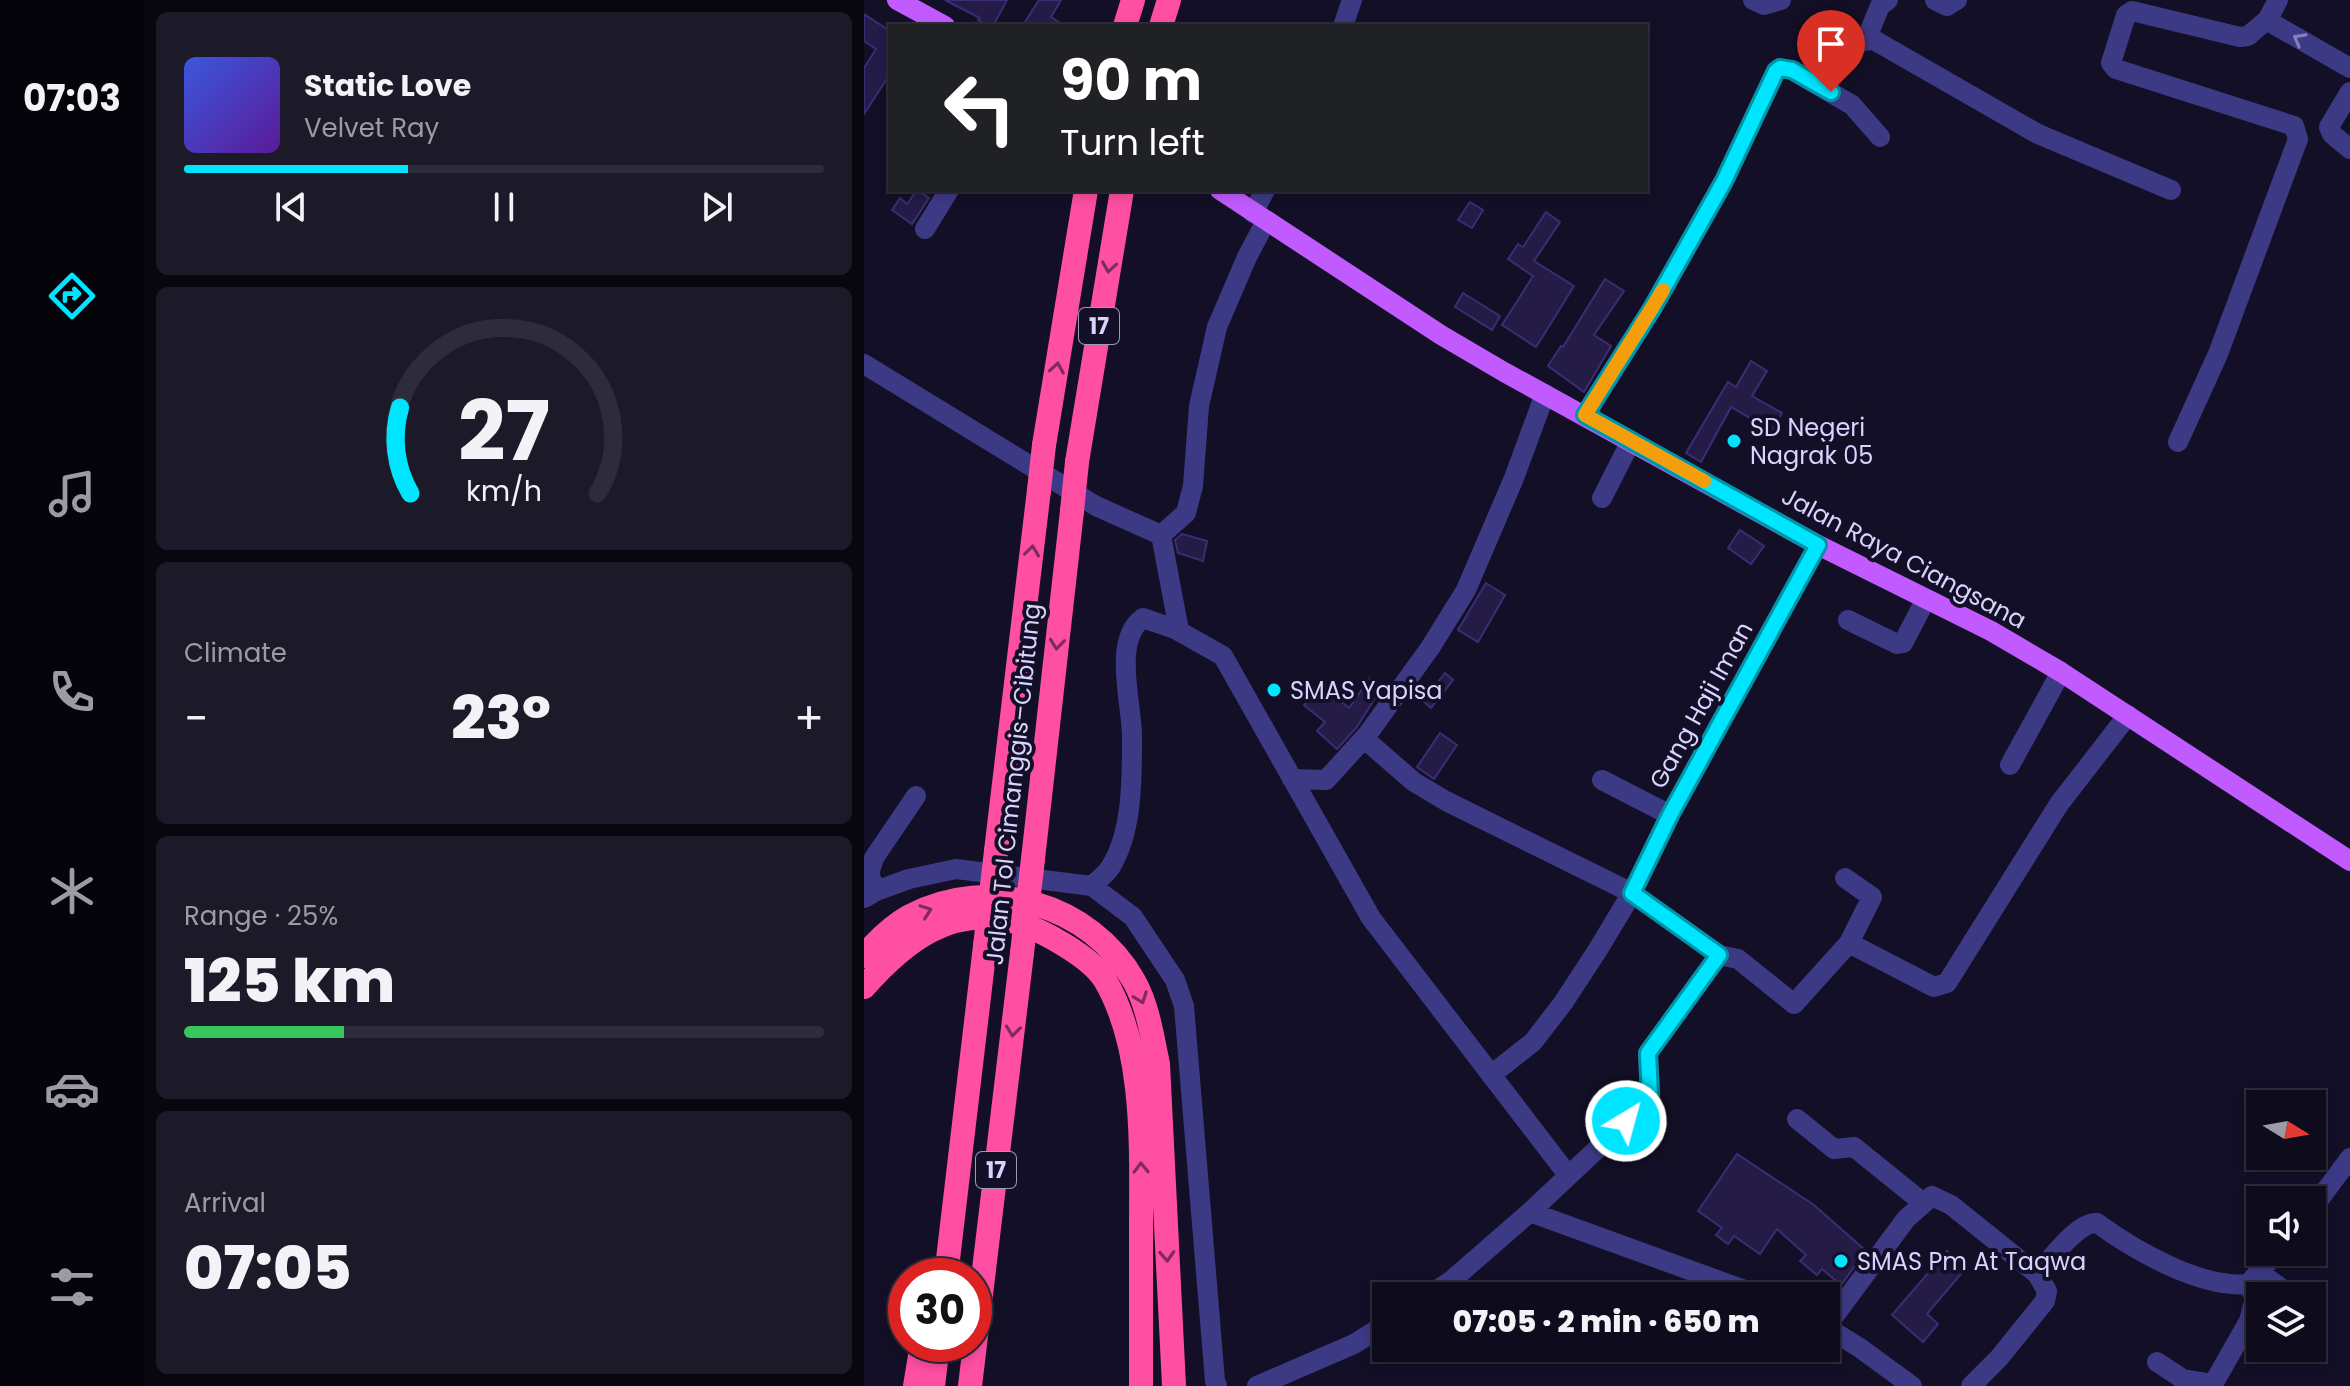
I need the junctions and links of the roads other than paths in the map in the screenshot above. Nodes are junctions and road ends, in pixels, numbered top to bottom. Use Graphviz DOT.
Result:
graph roads {
  1 [pos="897,0"];
  2 [pos="1133,0"];
  3 [pos="1169,0"];
  4 [pos="1352,0"];
  5 [pos="1753,0"];
  6 [pos="1781,0"];
  7 [pos="1888,0"];
  8 [pos="1935,0"];
  9 [pos="1957,0"];
  10 [pos="2273,9"];
  11 [pos="941,24"];
  12 [pos="1126,24"];
  13 [pos="1162,24"];
  14 [pos="1344,24"];
  15 [pos="1866,40"];
  16 [pos="2350,68"];
  17 [pos="1809,80"];
  18 [pos="2350,92"];
  19 [pos="1880,137"];
  20 [pos="2350,149"];
  21 [pos="2171,190"];
  22 [pos="948,192"];
  23 [pos="1086,192"];
  24 [pos="1122,192"];
  25 [pos="1223,192"];
  26 [pos="1265,192"];
  27 [pos="1260,217"];
  28 [pos="925,229"];
  29 [pos="864,364"];
  30 [pos="1545,394"];
  31 [pos="1585,415"];
  32 [pos="1631,441"];
  33 [pos="2178,442"];
  34 [pos="1602,498"];
  35 [pos="1161,535"];
  36 [pos="1818,545"];
  37 [pos="1926,599"];
  38 [pos="1848,620"];
  39 [pos="1175,629"];
  40 [pos="2061,672"];
  41 [pos="2128,715"];
  42 [pos="1367,735"];
  43 [pos="2010,765"];
  44 [pos="1292,779"];
  45 [pos="1602,780"];
  46 [pos="916,796"];
  47 [pos="1670,815"];
  48 [pos="2350,861"];
  49 [pos="1845,878"];
  50 [pos="1092,886"];
  51 [pos="1632,893"];
  52 [pos="870,895"];
  53 [pos="1849,943"];
  54 [pos="1719,955"];
  55 [pos="864,956"];
  56 [pos="980,983"];
  57 [pos="864,987"];
  58 [pos="1491,1075"];
  59 [pos="1797,1119"];
  60 [pos="2350,1158"];
  61 [pos="1568,1175"];
  62 [pos="2326,1190"];
  63 [pos="1922,1202"];
  64 [pos="1530,1212"];
  65 [pos="936,1258"];
  66 [pos="948,1258"];
  67 [pos="2037,1274"];
  68 [pos="1449,1282"];
  69 [pos="1722,1282"];
  70 [pos="2246,1287"];
  71 [pos="1840,1308"];
  72 [pos="2246,1326"];
  73 [pos="1372,1333"];
  74 [pos="1840,1336"];
  75 [pos="919,1362"];
  76 [pos="936,1362"];
  77 [pos="2157,1362"];
  78 [pos="2212,1385"];
  79 [pos="915,1386"];
  80 [pos="933,1386"];
  81 [pos="970,1386"];
  82 [pos="1141,1386"];
  83 [pos="1174,1386"];
  84 [pos="1217,1386"];
  85 [pos="1257,1386"];
  86 [pos="1912,1386"];
  87 [pos="1971,1386"];
  1 -- 11 [label="main road"];
  2 -- 12 [label="highway"];
  3 -- 13 [label="highway"];
  4 -- 14 [label="street"];
  5 -- 6 [label="street"];
  7 -- 15 [label="street"];
  8 -- 9 [label="street"];
  16 -- 10 [label="street, one-way"];
  10 -- 33 [label="street"];
  15 -- 17 [label="street"];
  15 -- 21 [label="street"];
  17 -- 19 [label="street"];
  17 -- 31 [label="street"];
  18 -- 20 [label="street"];
  22 -- 28 [label="street"];
  56 -- 23 [label="highway, Jalan Tol Cimanggis–Cibitung / 17, one-way, bridge"];
  24 -- 81 [label="highway, Jalan Tol Cimanggis–Cibitung / 17, one-way, bridge"];
  25 -- 27 [label="main road, Jalan Raya Ciangsana"];
  26 -- 27 [label="street"];
  27 -- 30 [label="main road, Jalan Raya Ciangsana"];
  27 -- 35 [label="street"];
  29 -- 35 [label="street"];
  30 -- 31 [label="main road, Jalan Raya Ciangsana"];
  30 -- 42 [label="street"];
  31 -- 32 [label="main road, Jalan Raya Ciangsana"];
  32 -- 34 [label="street"];
  32 -- 36 [label="main road, Jalan Raya Ciangsana"];
  35 -- 39 [label="street"];
  36 -- 37 [label="main road, Jalan Raya Ciangsana"];
  36 -- 47 [label="street, Gang Haji Iman"];
  37 -- 38 [label="street"];
  37 -- 40 [label="main road, Jalan Raya Ciangsana"];
  39 -- 44 [label="street"];
  39 -- 50 [label="street"];
  40 -- 41 [label="main road, Jalan Raya Ciangsana"];
  40 -- 43 [label="street"];
  41 -- 48 [label="main road, Jalan Raya Ciangsana"];
  41 -- 53 [label="street"];
  42 -- 44 [label="street"];
  42 -- 51 [label="street"];
  44 -- 58 [label="street"];
  45 -- 47 [label="street"];
  46 -- 52 [label="street"];
  47 -- 51 [label="street, Gang Haji Iman"];
  49 -- 53 [label="street"];
  50 -- 52 [label="street"];
  50 -- 84 [label="street"];
  51 -- 54 [label="street"];
  51 -- 58 [label="street, Gang Haji Iman"];
  53 -- 54 [label="street"];
  54 -- 61 [label="street"];
  55 -- 83 [label="highway, one-way"];
  56 -- 65 [label="highway"];
  56 -- 66 [label="highway, Jalan Tol Cimanggis–Cibitung / 17"];
  82 -- 57 [label="highway, one-way"];
  58 -- 61 [label="street"];
  59 -- 63 [label="street"];
  60 -- 62 [label="street"];
  61 -- 64 [label="street"];
  63 -- 67 [label="street"];
  63 -- 71 [label="street"];
  64 -- 68 [label="street"];
  64 -- 69 [label="street"];
  67 -- 70 [label="street"];
  67 -- 87 [label="street"];
  72 -- 78 [label="street"];
  73 -- 85 [label="street"];
  74 -- 86 [label="street"];
  75 -- 79 [label="highway"];
  76 -- 80 [label="highway"];
  77 -- 78 [label="street"];
}
